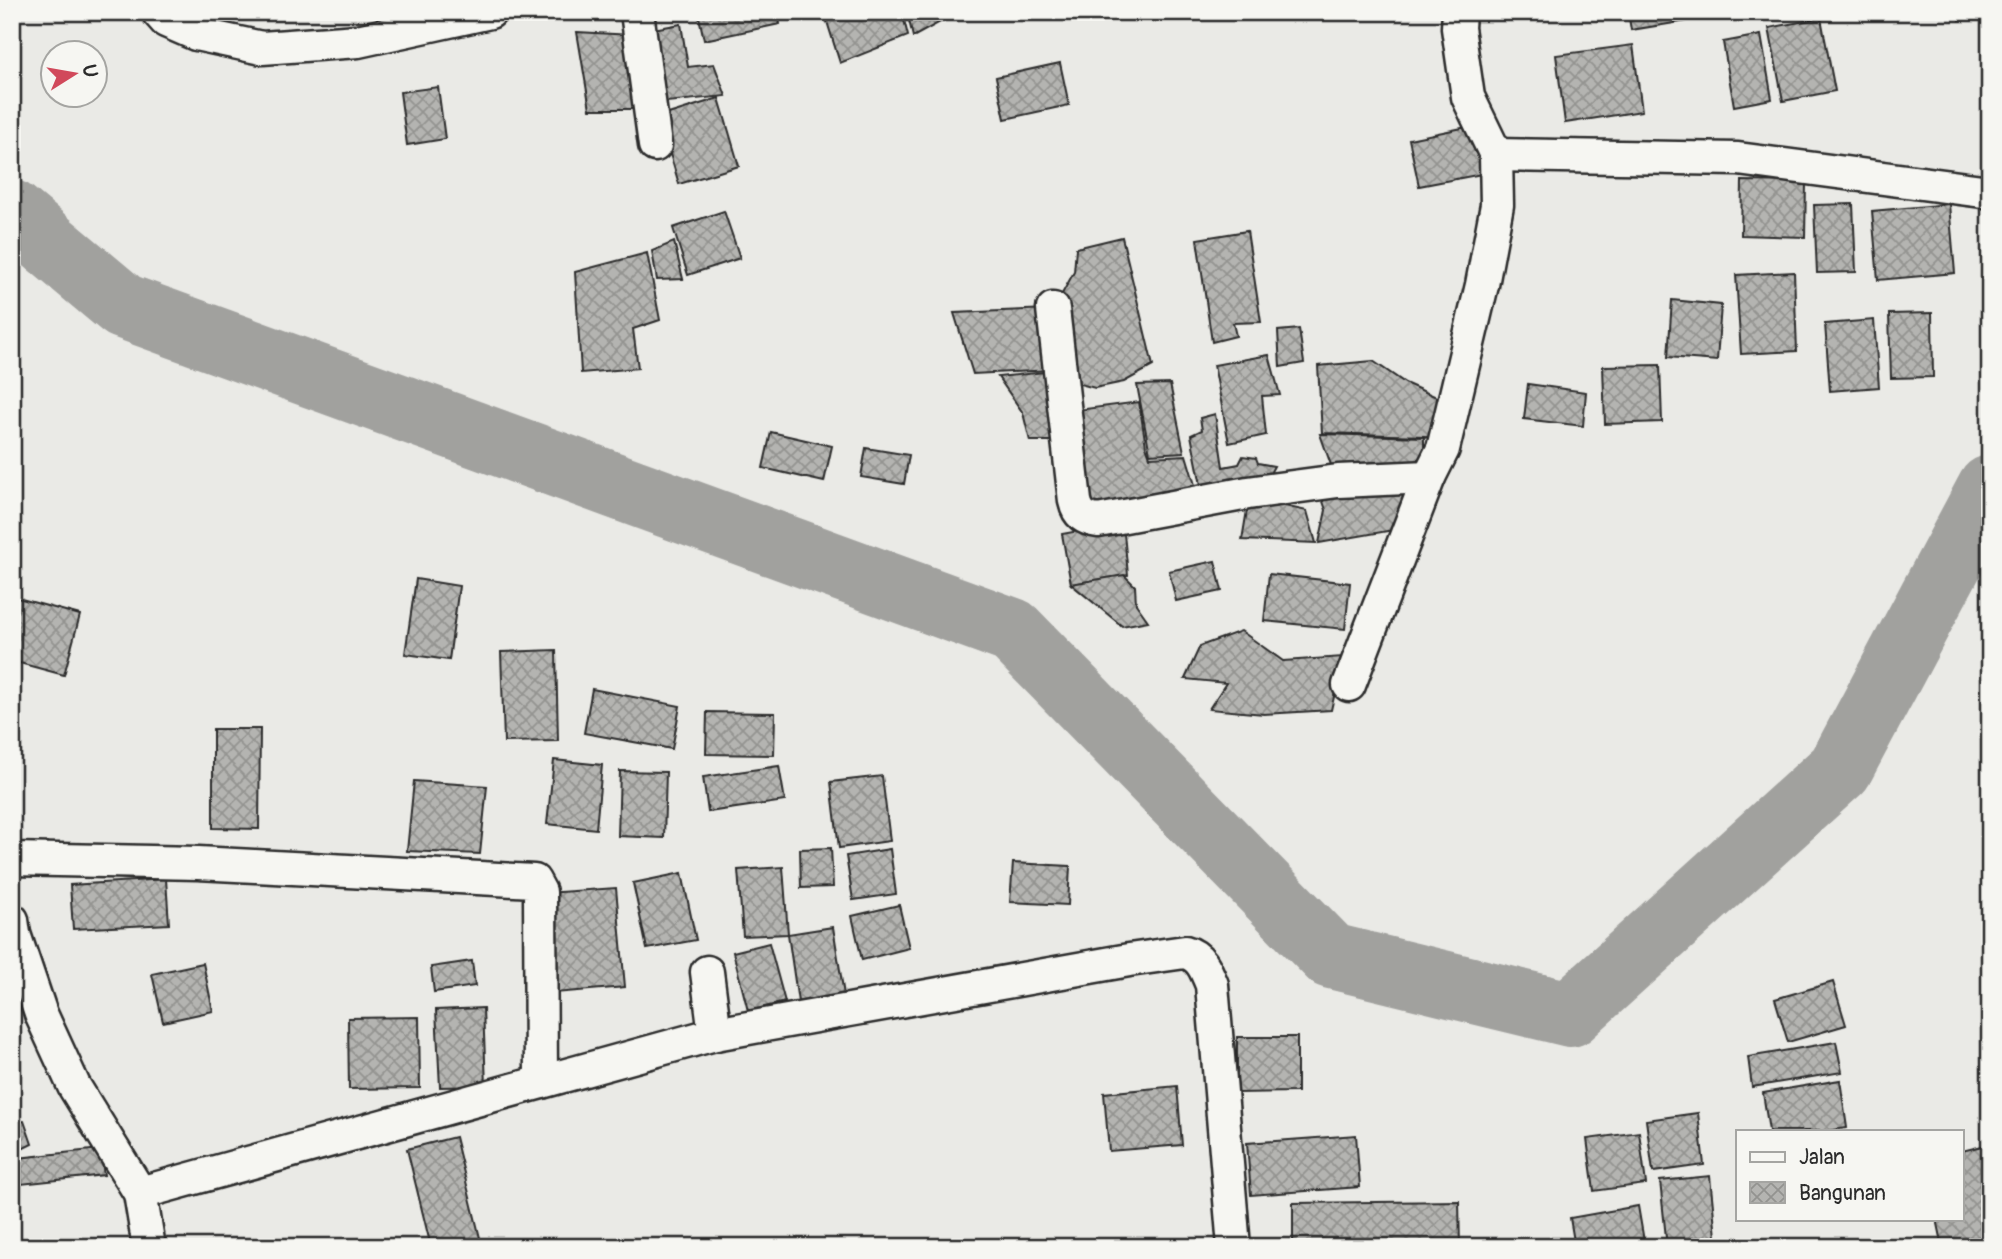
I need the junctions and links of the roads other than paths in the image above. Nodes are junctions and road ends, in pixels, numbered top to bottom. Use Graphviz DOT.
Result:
graph roads {
  1 [pos="158,12"];
  2 [pos="489,12"];
  3 [pos="637,12"];
  4 [pos="1459,12"];
  5 [pos="655,145"];
  6 [pos="1496,155"];
  7 [pos="1990,192"];
  8 [pos="1054,309"];
  9 [pos="1429,477"];
  10 [pos="1349,685"];
  11 [pos="12,859"];
  12 [pos="12,920"];
  13 [pos="707,972"];
  14 [pos="715,1034"];
  15 [pos="541,1083"];
  16 [pos="139,1193"];
  17 [pos="149,1247"];
  18 [pos="1234,1247"];
  1 -- 2 [label="street"];
  3 -- 5 [label="street"];
  4 -- 6 [label="street"];
  6 -- 7 [label="street"];
  6 -- 9 [label="street"];
  8 -- 9 [label="street"];
  9 -- 10 [label="street"];
  11 -- 15 [label="street"];
  12 -- 16 [label="street"];
  13 -- 14 [label="street"];
  14 -- 15 [label="street"];
  14 -- 18 [label="street"];
  15 -- 16 [label="street"];
  16 -- 17 [label="street"];
}
